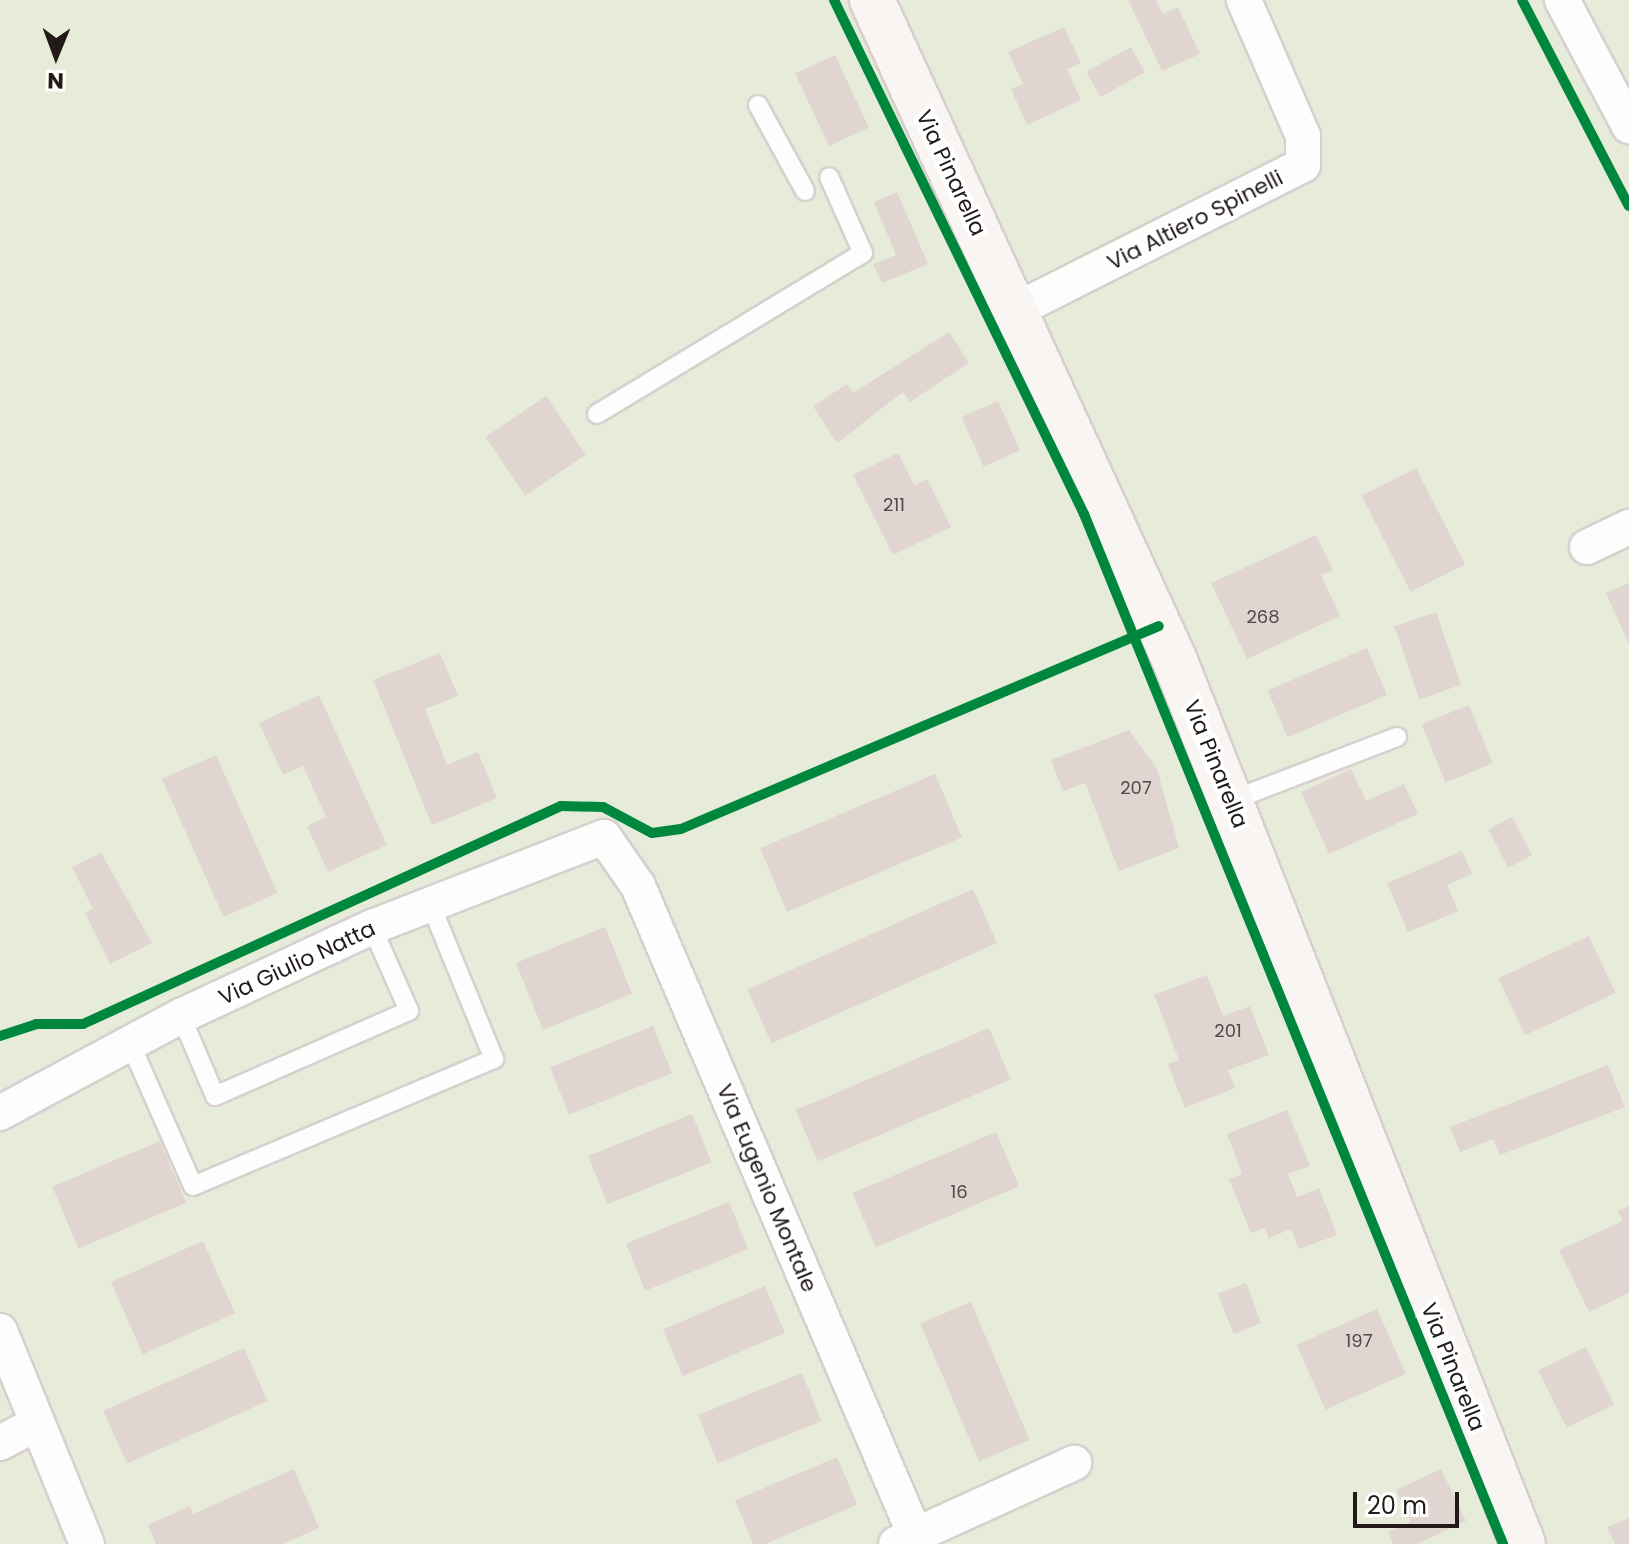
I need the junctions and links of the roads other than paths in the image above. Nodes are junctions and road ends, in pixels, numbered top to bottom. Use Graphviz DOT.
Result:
graph roads {
  1 [pos="872,0"];
  2 [pos="1244,0"];
  3 [pos="1562,0"];
  4 [pos="758,105"];
  5 [pos="1629,126"];
  6 [pos="829,177"];
  7 [pos="805,191"];
  8 [pos="1014,311"];
  9 [pos="597,414"];
  10 [pos="1629,527"];
  11 [pos="1587,547"];
  12 [pos="1397,737"];
  13 [pos="1230,801"];
  14 [pos="604,837"];
  15 [pos="430,903"];
  16 [pos="372,927"];
  17 [pos="181,1016"];
  18 [pos="130,1043"];
  19 [pos="0,1113"];
  20 [pos="0,1331"];
  21 [pos="36,1424"];
  22 [pos="0,1443"];
  23 [pos="1074,1463"];
  24 [pos="910,1541"];
  25 [pos="87,1544"];
  26 [pos="1523,1544"];
  1 -- 8 [label="street, Via Pinarella"];
  2 -- 8 [label="street, Via Altiero Spinelli"];
  3 -- 5 [label="street"];
  4 -- 7 [label="lane"];
  6 -- 9 [label="lane"];
  8 -- 13 [label="street, Via Pinarella"];
  10 -- 11 [label="street"];
  12 -- 13 [label="lane"];
  13 -- 26 [label="street, Via Pinarella"];
  14 -- 15 [label="street, Via Giulio Natta"];
  14 -- 24 [label="street, Via Eugenio Montale"];
  15 -- 16 [label="street, Via Giulio Natta"];
  15 -- 18 [label="lane"];
  16 -- 17 [label="street, Via Giulio Natta"];
  16 -- 17 [label="lane"];
  17 -- 18 [label="street, Via Giulio Natta"];
  18 -- 19 [label="street, Via Giulio Natta"];
  20 -- 21 [label="street"];
  21 -- 22 [label="street"];
  21 -- 25 [label="street"];
  23 -- 24 [label="street"];
}
